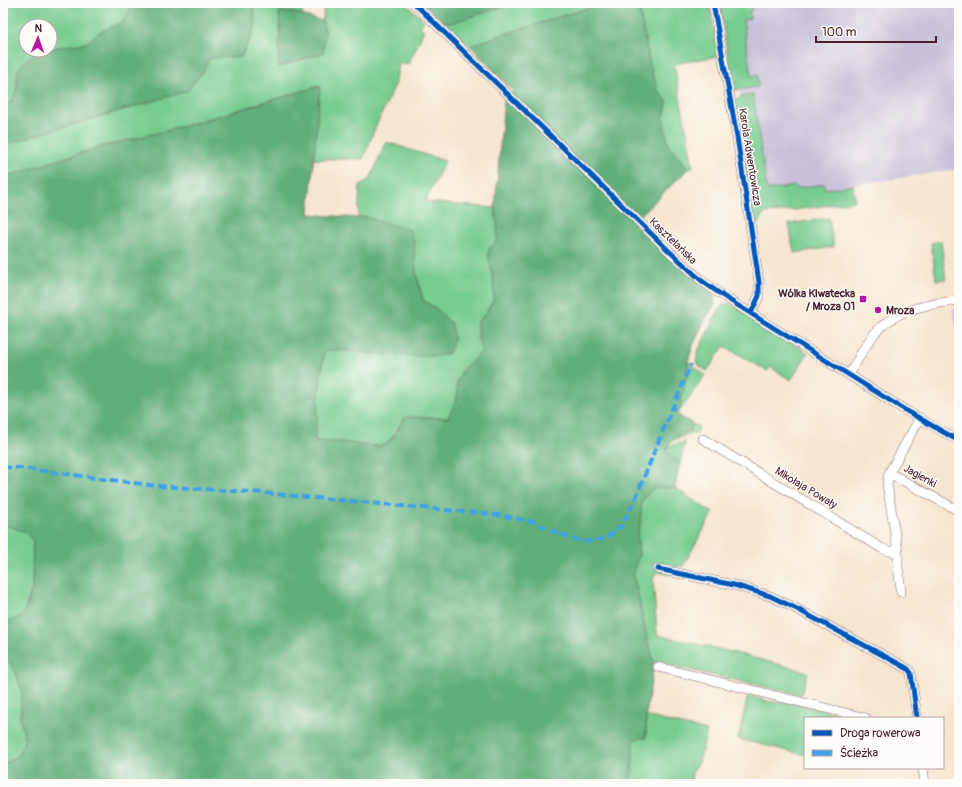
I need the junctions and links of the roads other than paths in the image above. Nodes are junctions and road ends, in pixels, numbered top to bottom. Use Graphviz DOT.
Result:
graph roads {
  1 [pos="414,3"];
  2 [pos="713,3"];
  3 [pos="959,300"];
  4 [pos="751,313"];
  5 [pos="849,375"];
  6 [pos="920,418"];
  7 [pos="703,439"];
  8 [pos="959,441"];
  9 [pos="890,472"];
  10 [pos="959,511"];
  11 [pos="898,552"];
  12 [pos="658,569"];
  13 [pos="901,592"];
  14 [pos="658,667"];
  15 [pos="862,717"];
  16 [pos="917,717"];
  17 [pos="923,769"];
  18 [pos="925,784"];
  1 -- 4 [label="street, Kasztelańska"];
  2 -- 4 [label="street, Karola Adwentowicza"];
  3 -- 5 [label="street"];
  4 -- 5 [label="street, Kasztelańska"];
  5 -- 6 [label="street, Kasztelańska"];
  6 -- 8 [label="street, Kasztelańska"];
  6 -- 9 [label="street"];
  7 -- 11 [label="street, Mikołaja Powały"];
  9 -- 10 [label="street, Jagienki"];
  9 -- 11 [label="street"];
  11 -- 13 [label="street"];
  12 -- 16 [label="street"];
  14 -- 15 [label="street"];
  17 -- 18 [label="street"];
}
